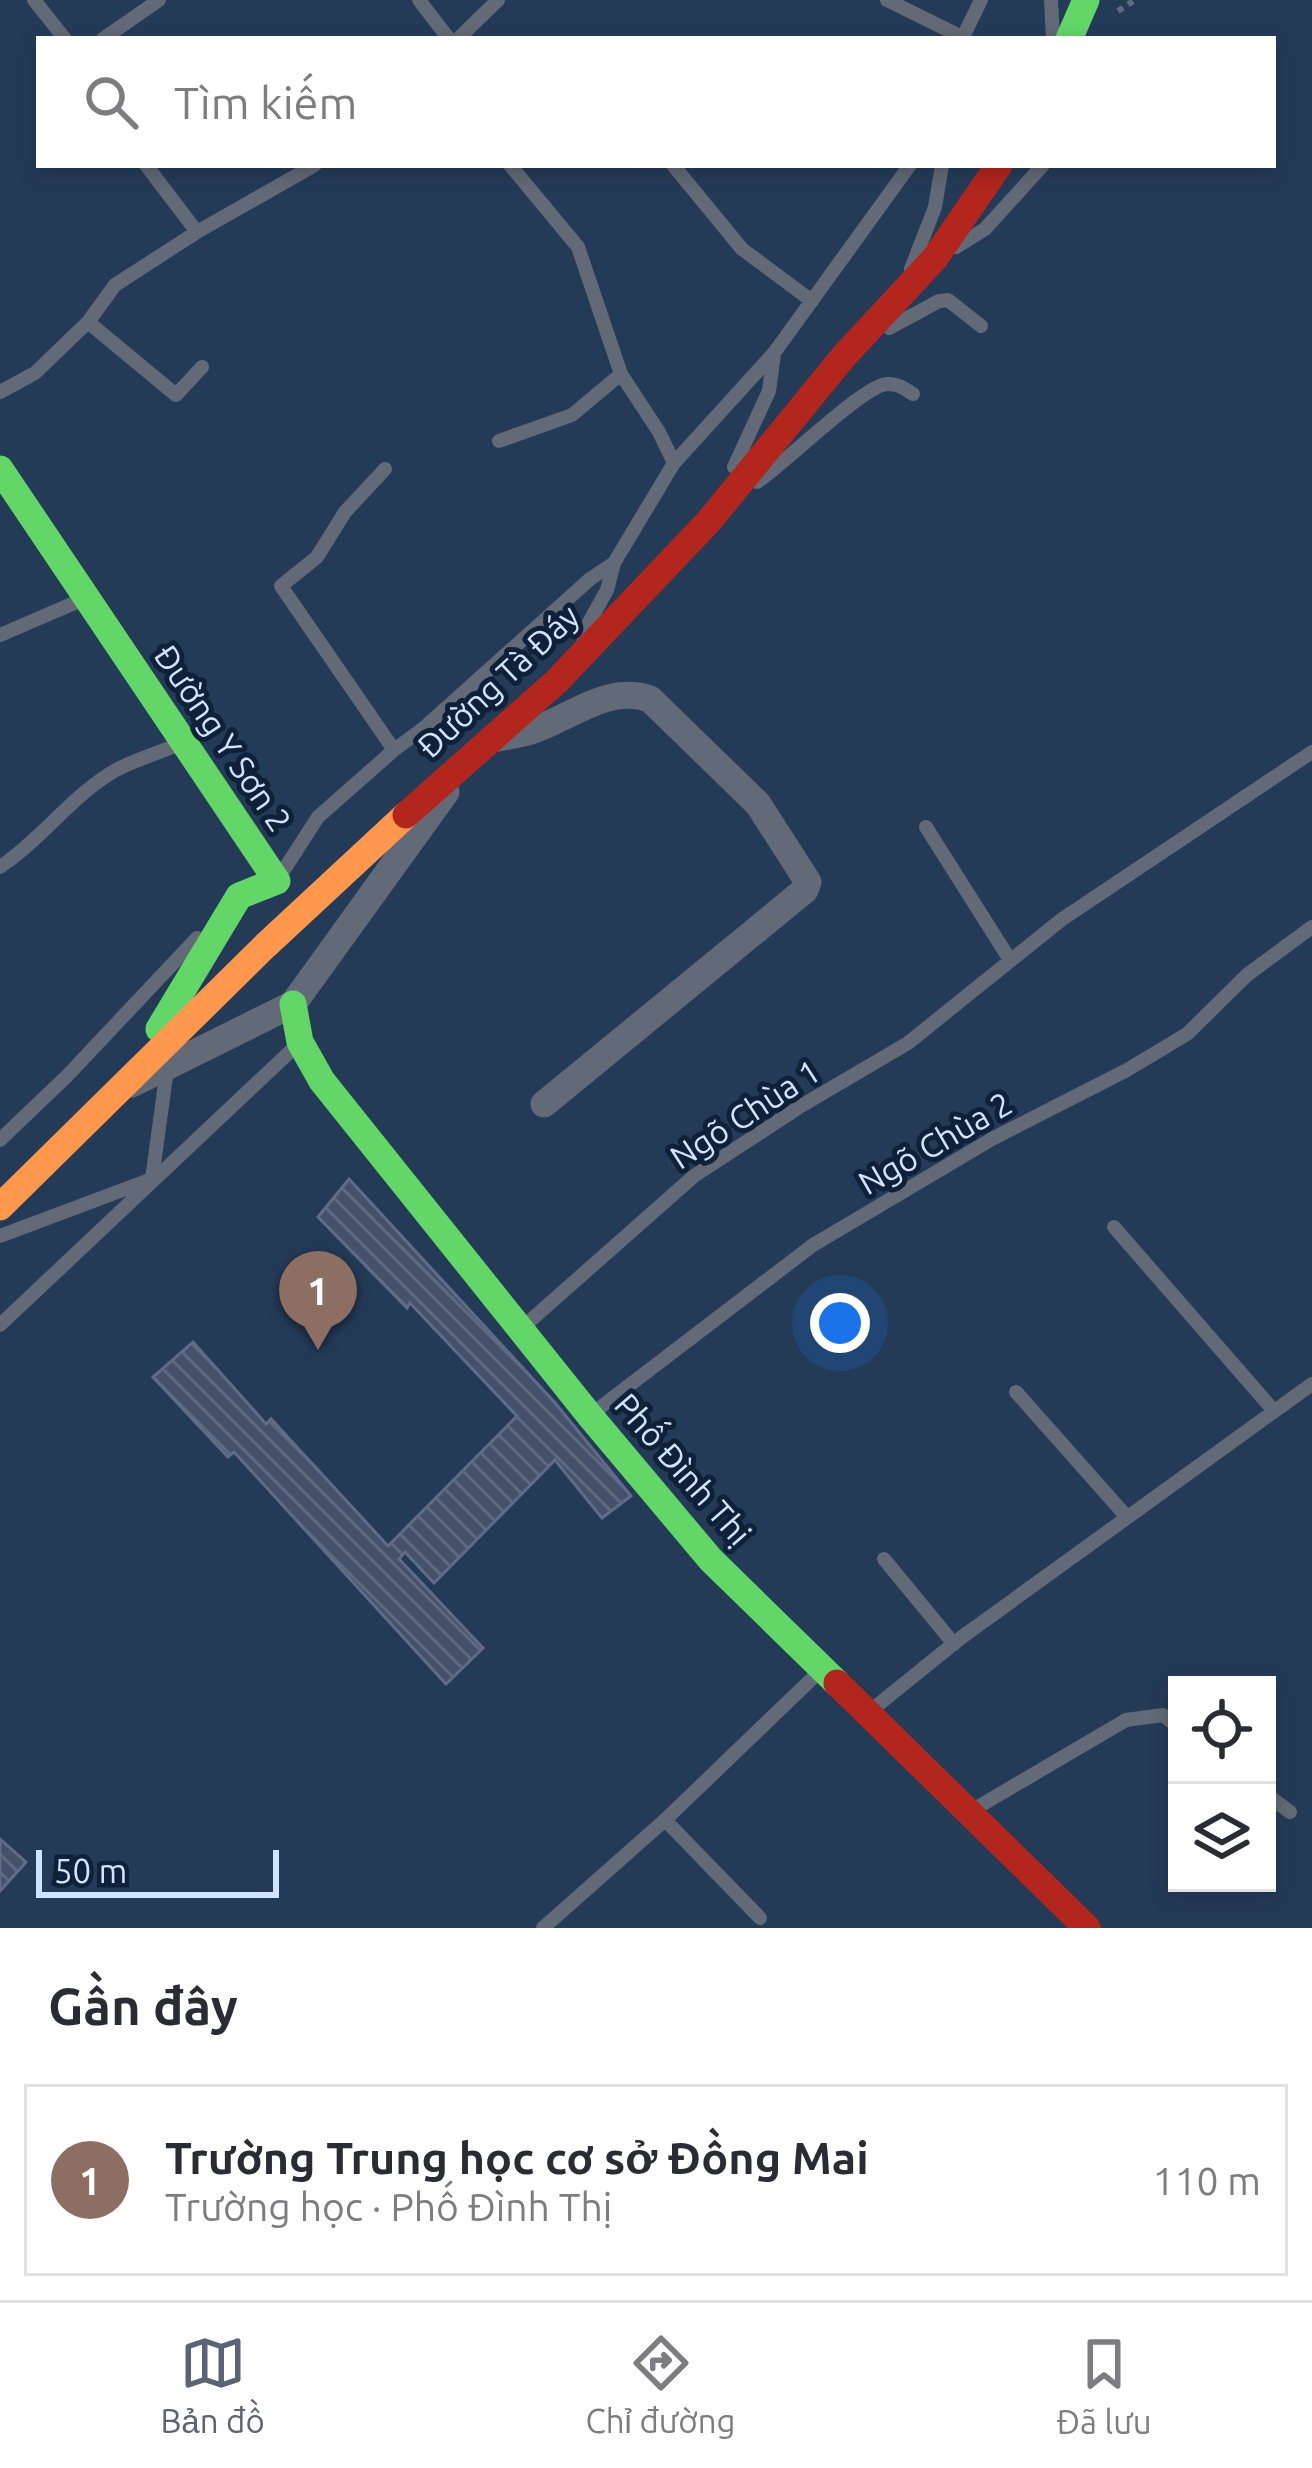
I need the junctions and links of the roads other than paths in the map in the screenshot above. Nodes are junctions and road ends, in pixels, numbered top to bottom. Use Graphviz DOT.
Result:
graph roads {
  1 [pos="34,0"];
  2 [pos="159,0"];
  3 [pos="419,0"];
  4 [pos="498,0"];
  5 [pos="887,0"];
  6 [pos="981,0"];
  7 [pos="1051,0"];
  8 [pos="1086,0"];
  9 [pos="63,36"];
  10 [pos="107,36"];
  11 [pos="447,36"];
  12 [pos="461,36"];
  13 [pos="958,36"];
  14 [pos="963,36"];
  15 [pos="1053,36"];
  16 [pos="1070,36"];
  17 [pos="148,168"];
  18 [pos="310,168"];
  19 [pos="512,168"];
  20 [pos="675,168"];
  21 [pos="908,168"];
  22 [pos="942,168"];
  23 [pos="997,168"];
  24 [pos="1040,168"];
  25 [pos="196,232"];
  26 [pos="935,258"];
  27 [pos="908,286"];
  28 [pos="812,301"];
  29 [pos="88,322"];
  30 [pos="981,326"];
  31 [pos="774,353"];
  32 [pos="844,356"];
  33 [pos="202,367"];
  34 [pos="621,374"];
  35 [pos="0,392"];
  36 [pos="913,394"];
  37 [pos="500,441"];
  38 [pos="674,463"];
  39 [pos="0,469"];
  40 [pos="385,470"];
  41 [pos="716,513"];
  42 [pos="614,563"];
  43 [pos="83,598"];
  44 [pos="0,635"];
  45 [pos="557,682"];
  46 [pos="182,743"];
  47 [pos="483,744"];
  48 [pos="394,750"];
  49 [pos="1312,752"];
  50 [pos="926,826"];
  51 [pos="0,867"];
  52 [pos="277,880"];
  53 [pos="239,896"];
  54 [pos="1312,927"];
  55 [pos="1010,960"];
  56 [pos="293,1004"];
  57 [pos="300,1042"];
  58 [pos="167,1069"];
  59 [pos="117,1091"];
  60 [pos="544,1104"];
  61 [pos="0,1141"];
  62 [pos="152,1179"];
  63 [pos="0,1207"];
  64 [pos="1114,1227"];
  65 [pos="0,1237"];
  66 [pos="0,1325"];
  67 [pos="522,1328"];
  68 [pos="1312,1384"];
  69 [pos="1016,1393"];
  70 [pos="1274,1411"];
  71 [pos="590,1416"];
  72 [pos="1126,1516"];
  73 [pos="884,1559"];
  74 [pos="954,1644"];
  75 [pos="823,1668"];
  76 [pos="869,1712"];
  77 [pos="1168,1719"];
  78 [pos="1276,1802"];
  79 [pos="1290,1812"];
  80 [pos="966,1813"];
  81 [pos="665,1820"];
  82 [pos="760,1918"];
  83 [pos="543,1928"];
  84 [pos="1087,1928"];
  1 -- 9 [label="lane"];
  2 -- 10 [label="lane"];
  3 -- 11 [label="lane"];
  4 -- 12 [label="lane"];
  5 -- 13 [label="lane"];
  6 -- 14 [label="lane"];
  7 -- 15 [label="lane"];
  8 -- 16 [label="street"];
  17 -- 25 [label="lane"];
  18 -- 25 [label="lane"];
  19 -- 34 [label="lane"];
  20 -- 28 [label="lane"];
  21 -- 28 [label="lane"];
  22 -- 27 [label="lane"];
  23 -- 26 [label="street, Đường Tà Đáy"];
  24 -- 26 [label="lane"];
  25 -- 29 [label="lane"];
  26 -- 27 [label="street, Đường Tà Đáy"];
  27 -- 32 [label="street, Đường Tà Đáy"];
  28 -- 31 [label="lane"];
  29 -- 33 [label="lane"];
  29 -- 35 [label="lane"];
  30 -- 32 [label="lane"];
  31 -- 38 [label="lane"];
  31 -- 41 [label="lane"];
  32 -- 41 [label="street, Đường Tà Đáy"];
  34 -- 37 [label="lane"];
  34 -- 38 [label="lane"];
  36 -- 41 [label="lane"];
  38 -- 42 [label="lane"];
  39 -- 43 [label="street, Đường Y Sơn 2"];
  40 -- 48 [label="lane"];
  41 -- 45 [label="street, Đường Tà Đáy"];
  42 -- 45 [label="lane"];
  42 -- 48 [label="lane"];
  43 -- 44 [label="lane"];
  43 -- 46 [label="street, Đường Y Sơn 2"];
  45 -- 47 [label="street, Đường Tà Đáy"];
  46 -- 51 [label="lane"];
  46 -- 52 [label="street, Đường Y Sơn 2"];
  47 -- 56 [label="street"];
  47 -- 59 [label="street, Đường Tà Đáy"];
  47 -- 60 [label="street"];
  48 -- 52 [label="lane"];
  49 -- 55 [label="lane, Ngõ Chùa 1"];
  50 -- 55 [label="lane"];
  52 -- 53 [label="street, Đường Y Sơn 2"];
  53 -- 59 [label="street"];
  53 -- 61 [label="lane"];
  54 -- 71 [label="lane, Ngõ Chùa 2"];
  55 -- 67 [label="lane, Ngõ Chùa 1"];
  56 -- 57 [label="street, Phố Đình Thị"];
  56 -- 58 [label="street"];
  57 -- 62 [label="lane"];
  57 -- 67 [label="street, Phố Đình Thị"];
  58 -- 59 [label="street"];
  58 -- 62 [label="lane"];
  59 -- 63 [label="street, Đường Tà Đáy"];
  62 -- 65 [label="lane"];
  62 -- 66 [label="lane"];
  64 -- 70 [label="lane"];
  67 -- 71 [label="street, Phố Đình Thị"];
  68 -- 70 [label="lane"];
  69 -- 72 [label="lane"];
  70 -- 72 [label="lane"];
  71 -- 75 [label="street, Phố Đình Thị"];
  72 -- 74 [label="lane"];
  73 -- 74 [label="lane"];
  74 -- 76 [label="lane"];
  75 -- 76 [label="street, Phố Đình Thị"];
  75 -- 81 [label="lane"];
  76 -- 80 [label="street, Phố Đình Thị"];
  77 -- 80 [label="lane"];
  78 -- 79 [label="lane"];
  80 -- 84 [label="street, Phố Đình Thị"];
  81 -- 82 [label="lane"];
  81 -- 83 [label="lane"];
}
